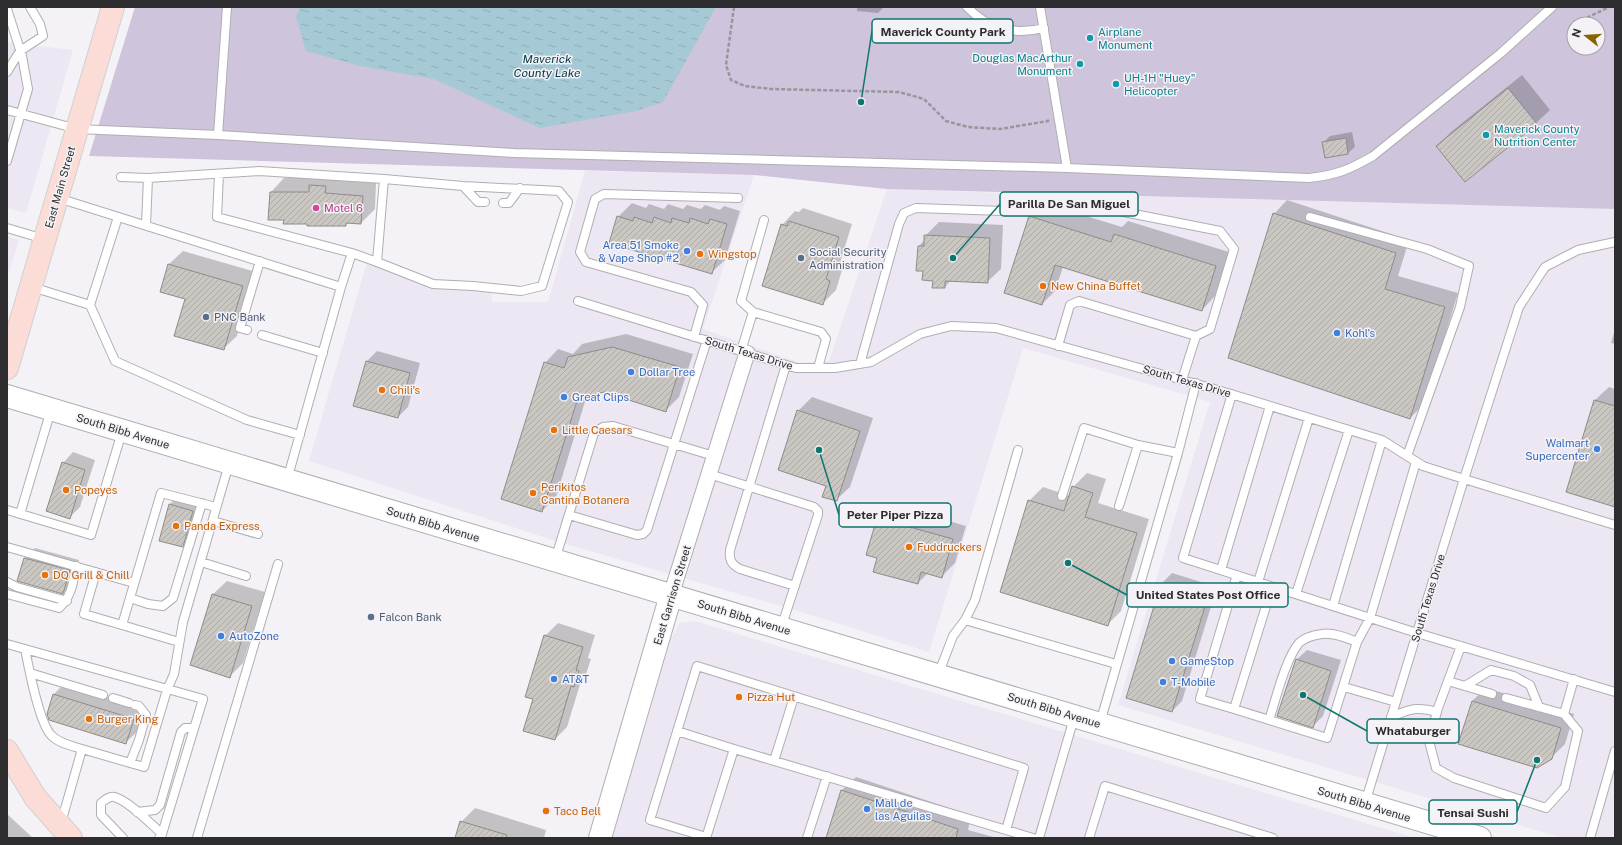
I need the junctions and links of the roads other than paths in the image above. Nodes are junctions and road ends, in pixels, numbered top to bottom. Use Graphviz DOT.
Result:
graph roads {
  1 [pos="30,7"];
  2 [pos="227,7"];
  3 [pos="967,7"];
  4 [pos="1040,7"];
  5 [pos="1552,7"];
  6 [pos="8,8"];
  7 [pos="110,8"];
  8 [pos="9,22"];
  9 [pos="1044,28"];
  10 [pos="20,51"];
  11 [pos="7,72"];
  12 [pos="7,110"];
  13 [pos="21,114"];
  14 [pos="77,129"];
  15 [pos="218,135"];
  16 [pos="7,161"];
  17 [pos="1067,168"];
  18 [pos="219,174"];
  19 [pos="121,177"];
  20 [pos="148,178"];
  21 [pos="384,179"];
  22 [pos="462,186"];
  23 [pos="520,188"];
  24 [pos="57,198"];
  25 [pos="738,198"];
  26 [pos="1053,198"];
  27 [pos="485,202"];
  28 [pos="503,203"];
  29 [pos="1003,211"];
  30 [pos="118,217"];
  31 [pos="1310,217"];
  32 [pos="764,220"];
  33 [pos="146,226"];
  34 [pos="7,228"];
  35 [pos="45,239"];
  36 [pos="1615,242"];
  37 [pos="352,253"];
  38 [pos="260,261"];
  39 [pos="376,262"];
  40 [pos="31,286"];
  41 [pos="341,287"];
  42 [pos="578,301"];
  43 [pos="90,305"];
  44 [pos="753,312"];
  45 [pos="247,330"];
  46 [pos="262,335"];
  47 [pos="1196,336"];
  48 [pos="694,337"];
  49 [pos="706,340"];
  50 [pos="1058,346"];
  51 [pos="744,352"];
  52 [pos="322,353"];
  53 [pos="860,364"];
  54 [pos="786,365"];
  55 [pos="7,368"];
  56 [pos="818,368"];
  57 [pos="1182,380"];
  58 [pos="1196,383"];
  59 [pos="1232,394"];
  60 [pos="7,396"];
  61 [pos="1270,406"];
  62 [pos="52,410"];
  63 [pos="1309,418"];
  64 [pos="1349,430"];
  65 [pos="122,431"];
  66 [pos="300,435"];
  67 [pos="1382,440"];
  68 [pos="674,444"];
  69 [pos="1138,444"];
  70 [pos="1018,450"];
  71 [pos="1178,453"];
  72 [pos="714,456"];
  73 [pos="1407,456"];
  74 [pos="1416,462"];
  75 [pos="229,463"];
  76 [pos="709,474"];
  77 [pos="287,480"];
  78 [pos="1464,480"];
  79 [pos="749,486"];
  80 [pos="1062,496"];
  81 [pos="202,503"];
  82 [pos="1119,506"];
  83 [pos="216,507"];
  84 [pos="7,510"];
  85 [pos="20,514"];
  86 [pos="569,515"];
  87 [pos="213,521"];
  88 [pos="1615,525"];
  89 [pos="258,534"];
  90 [pos="7,547"];
  91 [pos="555,561"];
  92 [pos="201,562"];
  93 [pos="278,564"];
  94 [pos="76,566"];
  95 [pos="1221,570"];
  96 [pos="96,572"];
  97 [pos="1237,575"];
  98 [pos="246,576"];
  99 [pos="7,582"];
  100 [pos="1258,582"];
  101 [pos="134,583"];
  102 [pos="795,586"];
  103 [pos="1272,587"];
  104 [pos="7,594"];
  105 [pos="1296,594"];
  106 [pos="671,595"];
  107 [pos="130,598"];
  108 [pos="67,601"];
  109 [pos="1333,606"];
  110 [pos="1370,618"];
  111 [pos="965,620"];
  112 [pos="122,625"];
  113 [pos="781,628"];
  114 [pos="1417,633"];
  115 [pos="179,642"];
  116 [pos="1357,642"];
  117 [pos="7,644"];
  118 [pos="1461,646"];
  119 [pos="24,649"];
  120 [pos="1116,664"];
  121 [pos="30,673"];
  122 [pos="938,676"];
  123 [pos="1574,679"];
  124 [pos="1448,681"];
  125 [pos="1465,686"];
  126 [pos="1344,687"];
  127 [pos="167,690"];
  128 [pos="1615,692"];
  129 [pos="1492,694"];
  130 [pos="103,695"];
  131 [pos="794,696"];
  132 [pos="113,698"];
  133 [pos="1506,698"];
  134 [pos="1396,702"];
  135 [pos="1539,707"];
  136 [pos="1234,710"];
  137 [pos="1437,712"];
  138 [pos="1564,714"];
  139 [pos="1391,716"];
  140 [pos="1074,717"];
  141 [pos="1269,720"];
  142 [pos="1100,724"];
  143 [pos="194,728"];
  144 [pos="677,731"];
  145 [pos="82,749"];
  146 [pos="734,749"];
  147 [pos="7,751"];
  148 [pos="1615,751"];
  149 [pos="774,761"];
  150 [pos="130,763"];
  151 [pos="1613,763"];
  152 [pos="7,769"];
  153 [pos="827,776"];
  154 [pos="35,797"];
  155 [pos="1364,804"];
  156 [pos="137,812"];
  157 [pos="1006,830"];
  158 [pos="66,832"];
  159 [pos="161,836"];
  160 [pos="123,838"];
  161 [pos="197,838"];
  162 [pos="600,838"];
  163 [pos="706,838"];
  164 [pos="808,838"];
  165 [pos="1033,838"];
  166 [pos="1039,838"];
  167 [pos="1089,838"];
  168 [pos="1273,838"];
  169 [pos="1480,838"];
  170 [pos="1590,838"];
  1 -- 10 [label="lane"];
  2 -- 15 [label="lane"];
  3 -- 9 [label="lane"];
  4 -- 9 [label="lane"];
  5 -- 17 [label="lane"];
  6 -- 8 [label="lane"];
  7 -- 14 [label="main road, East Main Street"];
  8 -- 10 [label="lane"];
  9 -- 17 [label="lane"];
  10 -- 11 [label="lane"];
  10 -- 13 [label="lane"];
  12 -- 13 [label="lane"];
  13 -- 14 [label="lane"];
  13 -- 16 [label="lane"];
  14 -- 15 [label="lane"];
  14 -- 24 [label="main road, East Main Street"];
  15 -- 17 [label="lane"];
  18 -- 20 [label="lane"];
  18 -- 21 [label="lane"];
  18 -- 37 [label="lane"];
  19 -- 20 [label="lane"];
  20 -- 33 [label="lane"];
  21 -- 22 [label="lane"];
  21 -- 39 [label="lane"];
  22 -- 23 [label="lane"];
  22 -- 27 [label="lane"];
  23 -- 28 [label="lane"];
  23 -- 39 [label="lane"];
  24 -- 30 [label="lane"];
  24 -- 35 [label="main road, East Main Street"];
  25 -- 48 [label="lane"];
  26 -- 47 [label="lane"];
  29 -- 53 [label="lane"];
  30 -- 33 [label="lane"];
  30 -- 43 [label="lane"];
  31 -- 73 [label="lane"];
  32 -- 44 [label="lane"];
  33 -- 38 [label="lane"];
  34 -- 35 [label="lane"];
  35 -- 40 [label="main road, East Main Street"];
  36 -- 78 [label="lane"];
  37 -- 39 [label="lane"];
  37 -- 41 [label="lane"];
  38 -- 41 [label="lane"];
  38 -- 45 [label="lane"];
  40 -- 43 [label="lane"];
  40 -- 55 [label="main road, East Main Street"];
  41 -- 52 [label="lane"];
  42 -- 48 [label="lane, South Texas Drive"];
  43 -- 66 [label="lane"];
  44 -- 51 [label="lane"];
  44 -- 56 [label="lane"];
  46 -- 52 [label="lane"];
  47 -- 50 [label="lane"];
  47 -- 57 [label="lane"];
  48 -- 49 [label="lane, South Texas Drive"];
  49 -- 51 [label="lane, South Texas Drive"];
  49 -- 68 [label="lane"];
  50 -- 53 [label="lane, South Texas Drive"];
  50 -- 57 [label="lane, South Texas Drive"];
  51 -- 54 [label="lane, South Texas Drive"];
  51 -- 72 [label="street, East Garrison Street"];
  52 -- 66 [label="lane"];
  53 -- 56 [label="lane, South Texas Drive"];
  54 -- 56 [label="lane, South Texas Drive"];
  54 -- 79 [label="lane"];
  57 -- 58 [label="lane, South Texas Drive"];
  58 -- 59 [label="lane, South Texas Drive"];
  58 -- 71 [label="lane"];
  59 -- 61 [label="lane, South Texas Drive"];
  59 -- 95 [label="lane"];
  60 -- 62 [label="main road, South Bibb Avenue"];
  61 -- 63 [label="lane, South Texas Drive"];
  61 -- 95 [label="lane"];
  62 -- 65 [label="main road, South Bibb Avenue"];
  62 -- 85 [label="lane"];
  63 -- 64 [label="lane, South Texas Drive"];
  63 -- 100 [label="lane"];
  64 -- 67 [label="lane, South Texas Drive"];
  64 -- 105 [label="lane"];
  65 -- 75 [label="main road, South Bibb Avenue"];
  65 -- 85 [label="lane"];
  66 -- 77 [label="lane"];
  67 -- 73 [label="lane, South Texas Drive"];
  67 -- 109 [label="lane"];
  68 -- 72 [label="lane"];
  68 -- 86 [label="lane"];
  68 -- 86 [label="lane"];
  69 -- 71 [label="lane"];
  69 -- 80 [label="lane"];
  69 -- 82 [label="lane"];
  70 -- 111 [label="lane"];
  71 -- 120 [label="lane"];
  72 -- 76 [label="street, East Garrison Street"];
  73 -- 74 [label="lane, South Texas Drive"];
  74 -- 78 [label="lane, South Texas Drive"];
  74 -- 110 [label="lane"];
  75 -- 77 [label="main road, South Bibb Avenue"];
  75 -- 83 [label="lane"];
  76 -- 79 [label="lane"];
  76 -- 106 [label="street, East Garrison Street"];
  77 -- 91 [label="main road, South Bibb Avenue"];
  78 -- 88 [label="lane"];
  78 -- 114 [label="lane, South Texas Drive"];
  79 -- 102 [label="lane"];
  79 -- 102 [label="lane"];
  81 -- 83 [label="lane"];
  81 -- 101 [label="lane"];
  81 -- 107 [label="lane"];
  83 -- 87 [label="lane"];
  84 -- 85 [label="lane"];
  86 -- 91 [label="lane"];
  87 -- 89 [label="lane"];
  87 -- 92 [label="lane"];
  90 -- 94 [label="lane"];
  91 -- 106 [label="main road, South Bibb Avenue"];
  92 -- 98 [label="lane"];
  92 -- 115 [label="lane"];
  93 -- 161 [label="lane"];
  94 -- 96 [label="lane"];
  94 -- 108 [label="lane"];
  95 -- 97 [label="lane"];
  96 -- 101 [label="lane"];
  96 -- 112 [label="lane"];
  97 -- 100 [label="lane"];
  97 -- 136 [label="lane"];
  99 -- 108 [label="lane"];
  100 -- 103 [label="lane"];
  101 -- 107 [label="lane"];
  102 -- 113 [label="lane"];
  103 -- 105 [label="lane"];
  103 -- 136 [label="lane"];
  104 -- 108 [label="lane"];
  105 -- 109 [label="lane"];
  106 -- 113 [label="main road, South Bibb Avenue"];
  106 -- 162 [label="main road, East Garrison Street"];
  107 -- 112 [label="lane"];
  109 -- 110 [label="lane"];
  110 -- 114 [label="lane"];
  110 -- 116 [label="lane"];
  111 -- 120 [label="lane"];
  111 -- 122 [label="lane"];
  112 -- 115 [label="lane"];
  113 -- 122 [label="main road, South Bibb Avenue"];
  114 -- 118 [label="lane"];
  114 -- 134 [label="lane, South Texas Drive"];
  115 -- 127 [label="lane"];
  116 -- 126 [label="lane"];
  116 -- 141 [label="lane"];
  117 -- 119 [label="lane"];
  118 -- 123 [label="lane"];
  118 -- 124 [label="lane"];
  119 -- 121 [label="lane"];
  119 -- 127 [label="lane"];
  120 -- 142 [label="lane"];
  121 -- 130 [label="lane"];
  121 -- 145 [label="lane"];
  122 -- 140 [label="main road, South Bibb Avenue"];
  123 -- 128 [label="lane"];
  123 -- 138 [label="lane"];
  124 -- 125 [label="lane"];
  124 -- 137 [label="lane"];
  125 -- 129 [label="lane"];
  125 -- 135 [label="lane"];
  126 -- 134 [label="lane"];
  126 -- 141 [label="lane"];
  127 -- 143 [label="lane"];
  127 -- 150 [label="lane"];
  131 -- 144 [label="lane"];
  131 -- 149 [label="lane"];
  131 -- 157 [label="lane"];
  132 -- 150 [label="lane"];
  133 -- 135 [label="lane"];
  134 -- 139 [label="lane, South Texas Drive"];
  135 -- 138 [label="lane"];
  136 -- 141 [label="lane"];
  137 -- 138 [label="lane"];
  137 -- 139 [label="lane"];
  139 -- 155 [label="lane, South Texas Drive"];
  140 -- 142 [label="main road, South Bibb Avenue"];
  140 -- 166 [label="lane"];
  142 -- 155 [label="main road, South Bibb Avenue"];
  143 -- 156 [label="lane"];
  143 -- 159 [label="lane"];
  144 -- 146 [label="lane"];
  144 -- 163 [label="lane"];
  145 -- 150 [label="lane"];
  145 -- 158 [label="lane"];
  146 -- 149 [label="lane"];
  146 -- 163 [label="lane"];
  147 -- 154 [label="main road"];
  148 -- 151 [label="lane"];
  149 -- 153 [label="lane"];
  151 -- 170 [label="lane"];
  152 -- 154 [label="main road"];
  153 -- 157 [label="lane"];
  153 -- 164 [label="lane"];
  154 -- 158 [label="main road"];
  155 -- 169 [label="main road, South Bibb Avenue"];
  156 -- 159 [label="lane"];
  156 -- 160 [label="lane"];
  157 -- 165 [label="lane"];
  167 -- 168 [label="lane"];
}
